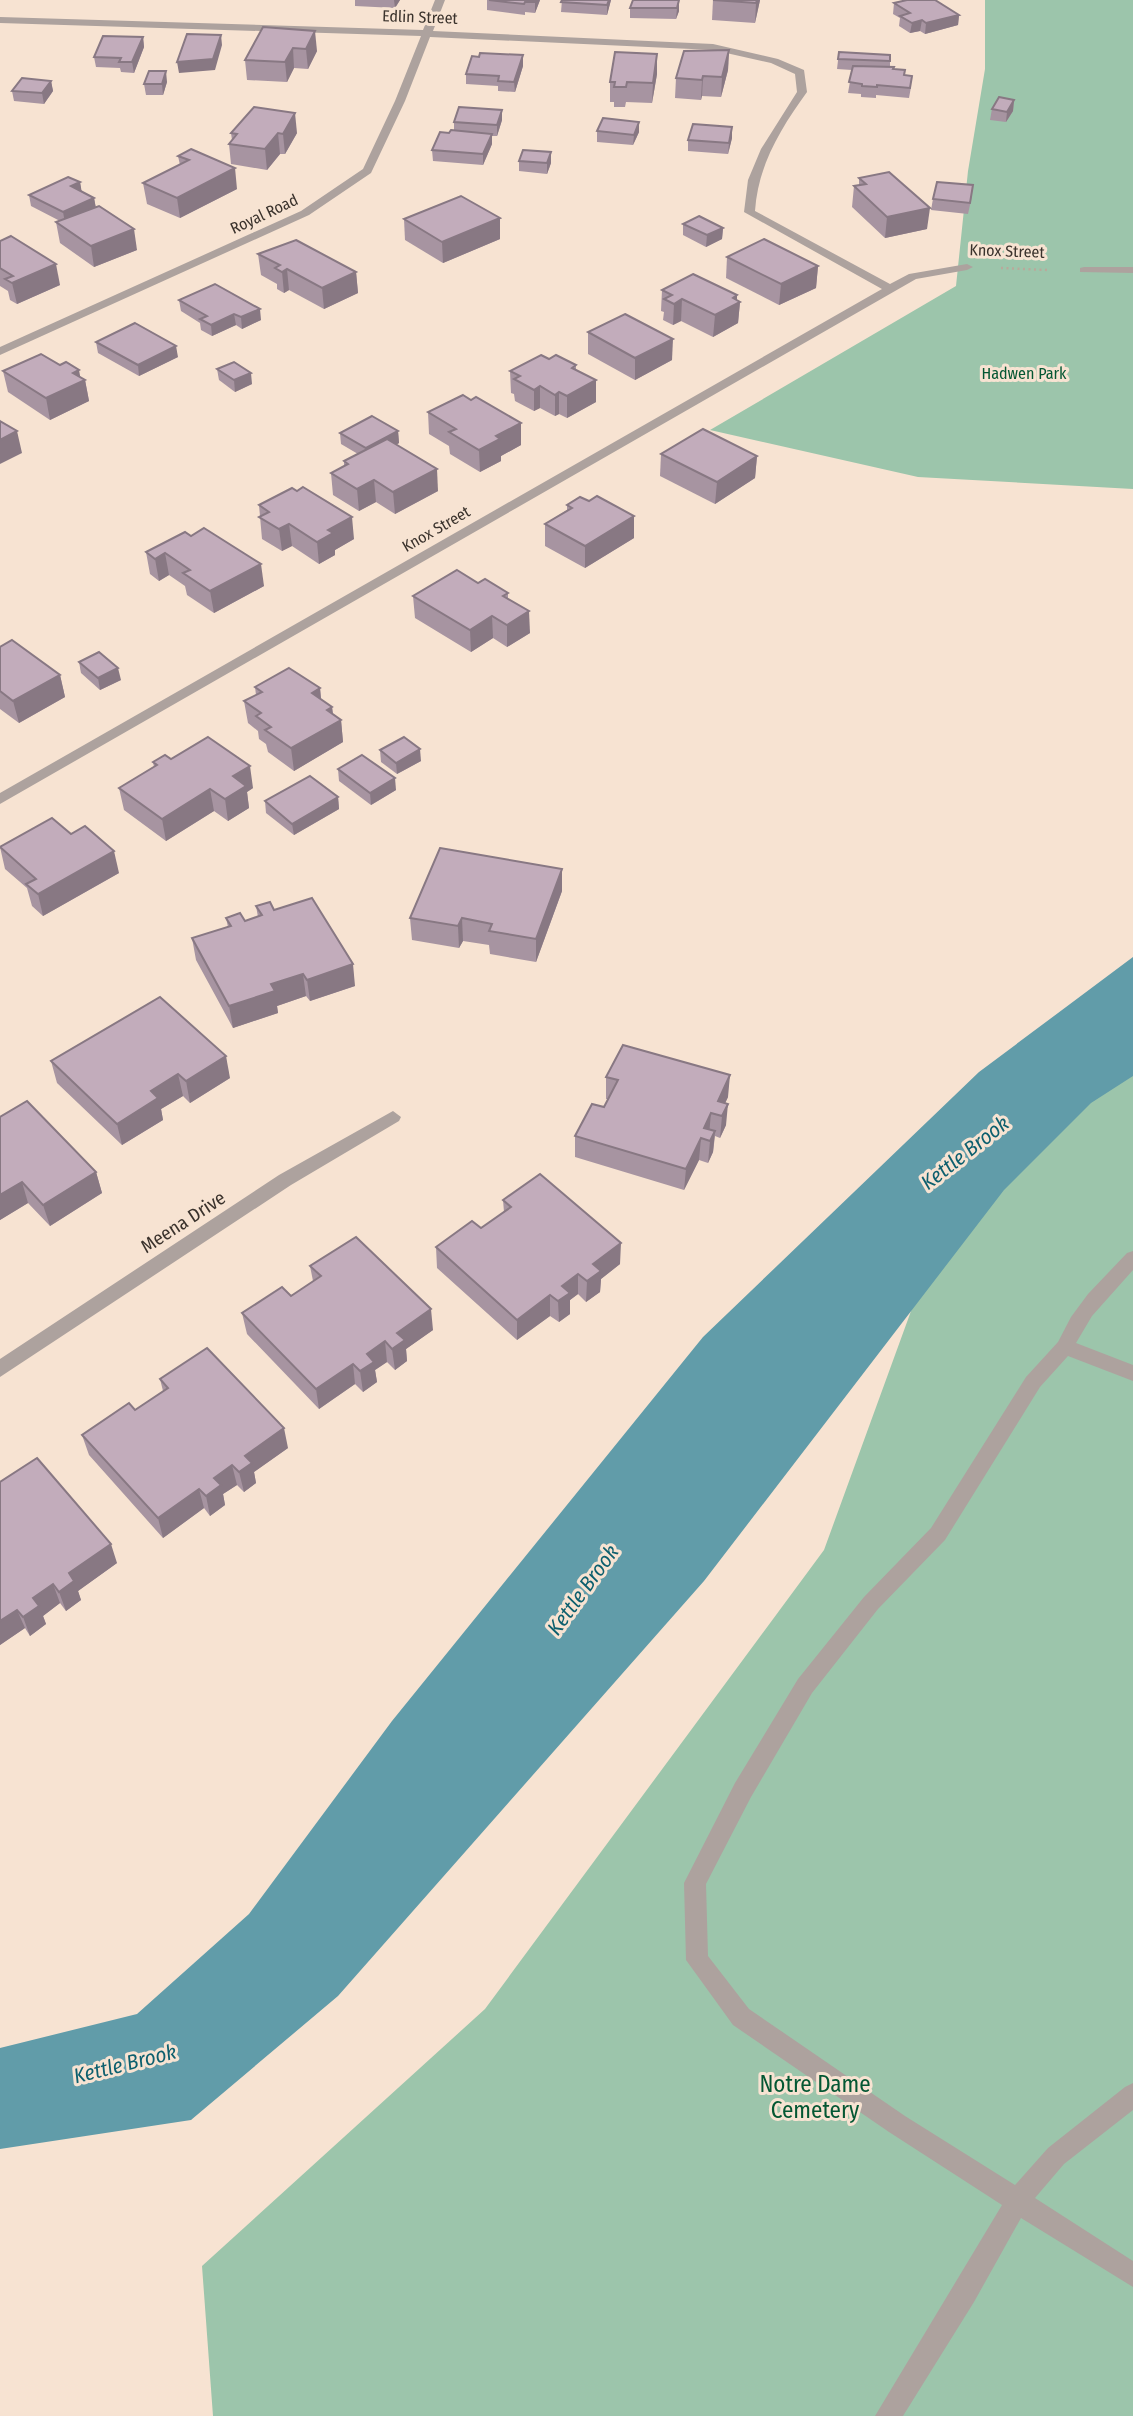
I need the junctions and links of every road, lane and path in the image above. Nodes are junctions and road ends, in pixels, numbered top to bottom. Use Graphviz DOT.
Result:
graph roads {
  1 [pos="440,0"];
  2 [pos="0,20"];
  3 [pos="425,33"];
  4 [pos="967,267"];
  5 [pos="1084,270"];
  6 [pos="1133,270"];
  7 [pos="890,289"];
  8 [pos="0,352"];
  9 [pos="0,799"];
  10 [pos="393,1117"];
  11 [pos="1133,1258"];
  12 [pos="1065,1347"];
  13 [pos="0,1369"];
  14 [pos="1133,1373"];
  15 [pos="1133,2095"];
  16 [pos="1018,2200"];
  17 [pos="1133,2274"];
  18 [pos="888,2416"];
  1 -- 3 [label="street, Royal Road"];
  2 -- 3 [label="street, Edlin Street"];
  3 -- 7 [label="street, Edlin Street"];
  3 -- 8 [label="street, Royal Road"];
  4 -- 5 [label="path, Knox Street"];
  4 -- 7 [label="street, Knox Street"];
  5 -- 6 [label="street"];
  7 -- 9 [label="street, Knox Street"];
  10 -- 13 [label="street, Meena Drive"];
  11 -- 12 [label="street"];
  12 -- 14 [label="street"];
  12 -- 16 [label="street"];
  15 -- 16 [label="street"];
  16 -- 17 [label="street"];
  16 -- 18 [label="street"];
}
